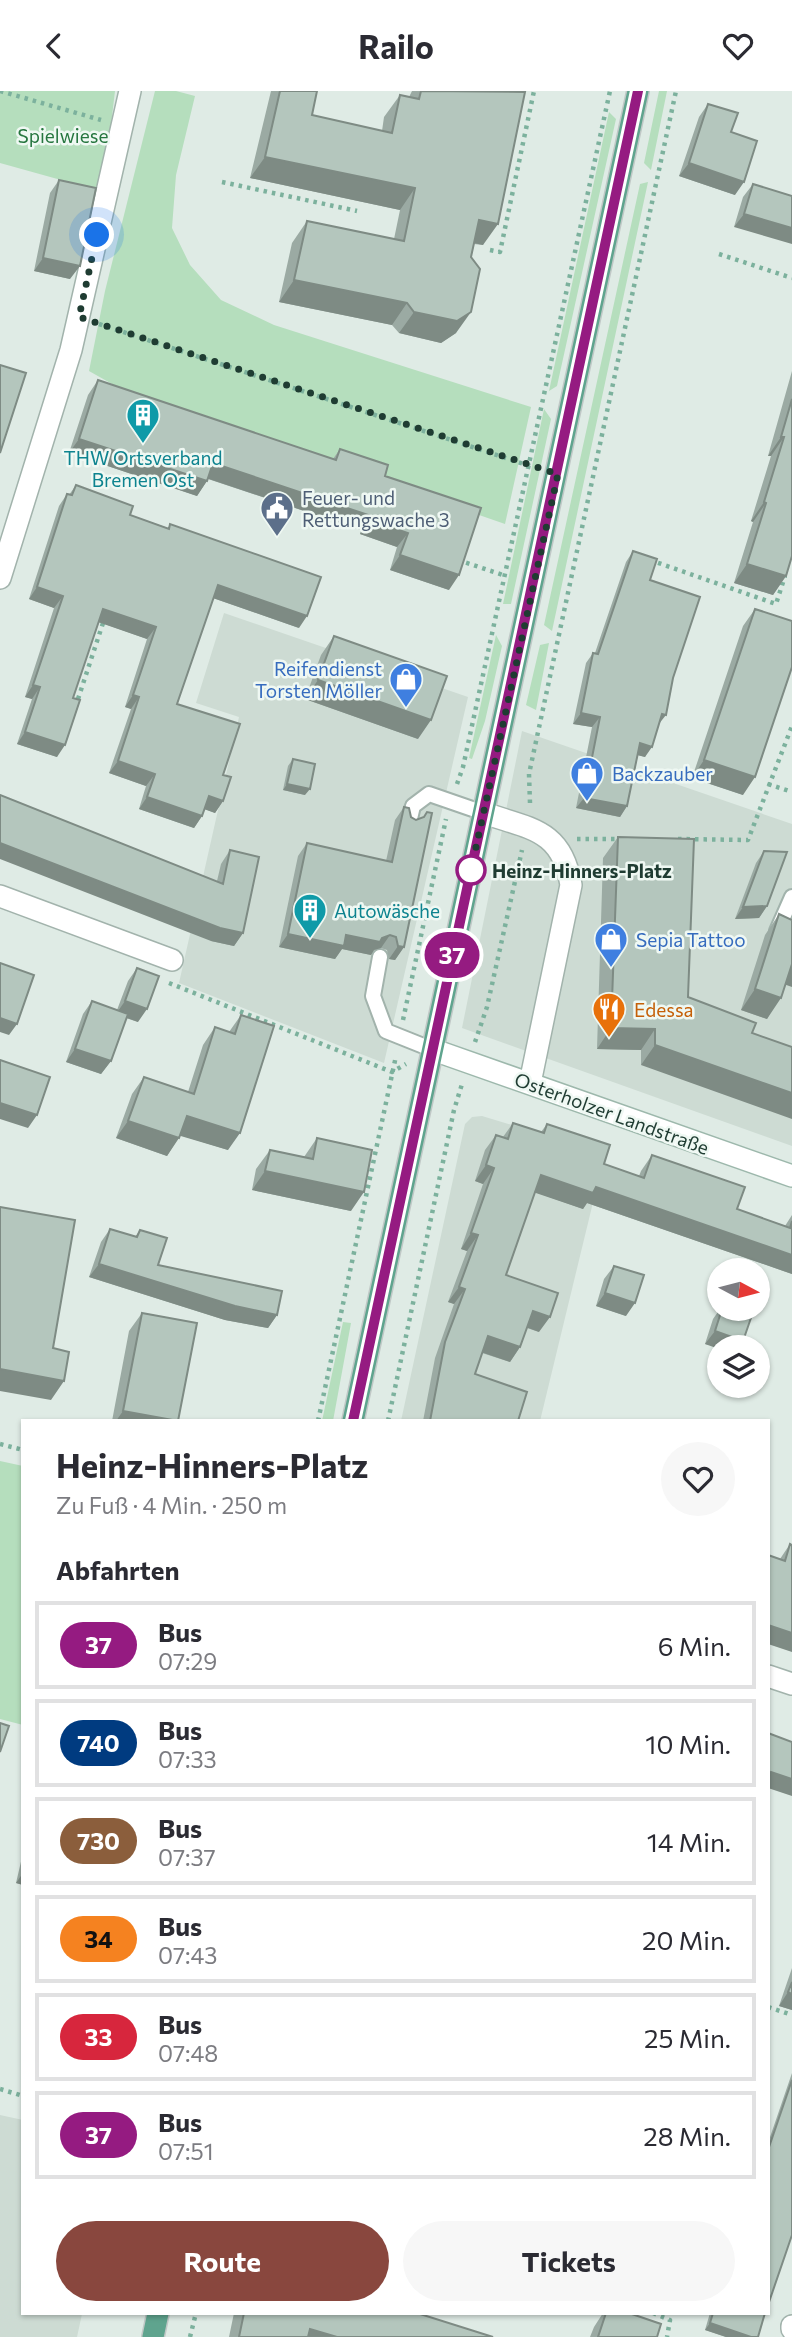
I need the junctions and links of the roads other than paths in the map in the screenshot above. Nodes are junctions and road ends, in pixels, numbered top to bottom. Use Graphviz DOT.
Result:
graph roads {
  1 [pos="130,91"];
  2 [pos="638,91"];
  3 [pos="0,578"];
  4 [pos="484,813"];
  5 [pos="409,823"];
  6 [pos="0,896"];
  7 [pos="792,897"];
  8 [pos="777,931"];
  9 [pos="380,957"];
  10 [pos="172,960"];
  11 [pos="431,1049"];
  12 [pos="530,1083"];
  13 [pos="792,1177"];
  14 [pos="353,1419"];
  15 [pos="770,1677"];
  16 [pos="792,1684"];
  17 [pos="158,2315"];
  18 [pos="153,2337"];
  1 -- 3 [label="street"];
  2 -- 4 [label="main road"];
  4 -- 5 [label="lane"];
  4 -- 11 [label="main road"];
  4 -- 12 [label="street"];
  6 -- 10 [label="street"];
  7 -- 8 [label="lane"];
  9 -- 11 [label="lane"];
  11 -- 12 [label="street, Osterholzer Landstraße"];
  11 -- 14 [label="main road"];
  12 -- 13 [label="street, Osterholzer Landstraße"];
  15 -- 16 [label="street"];
  17 -- 18 [label="main road"];
}
